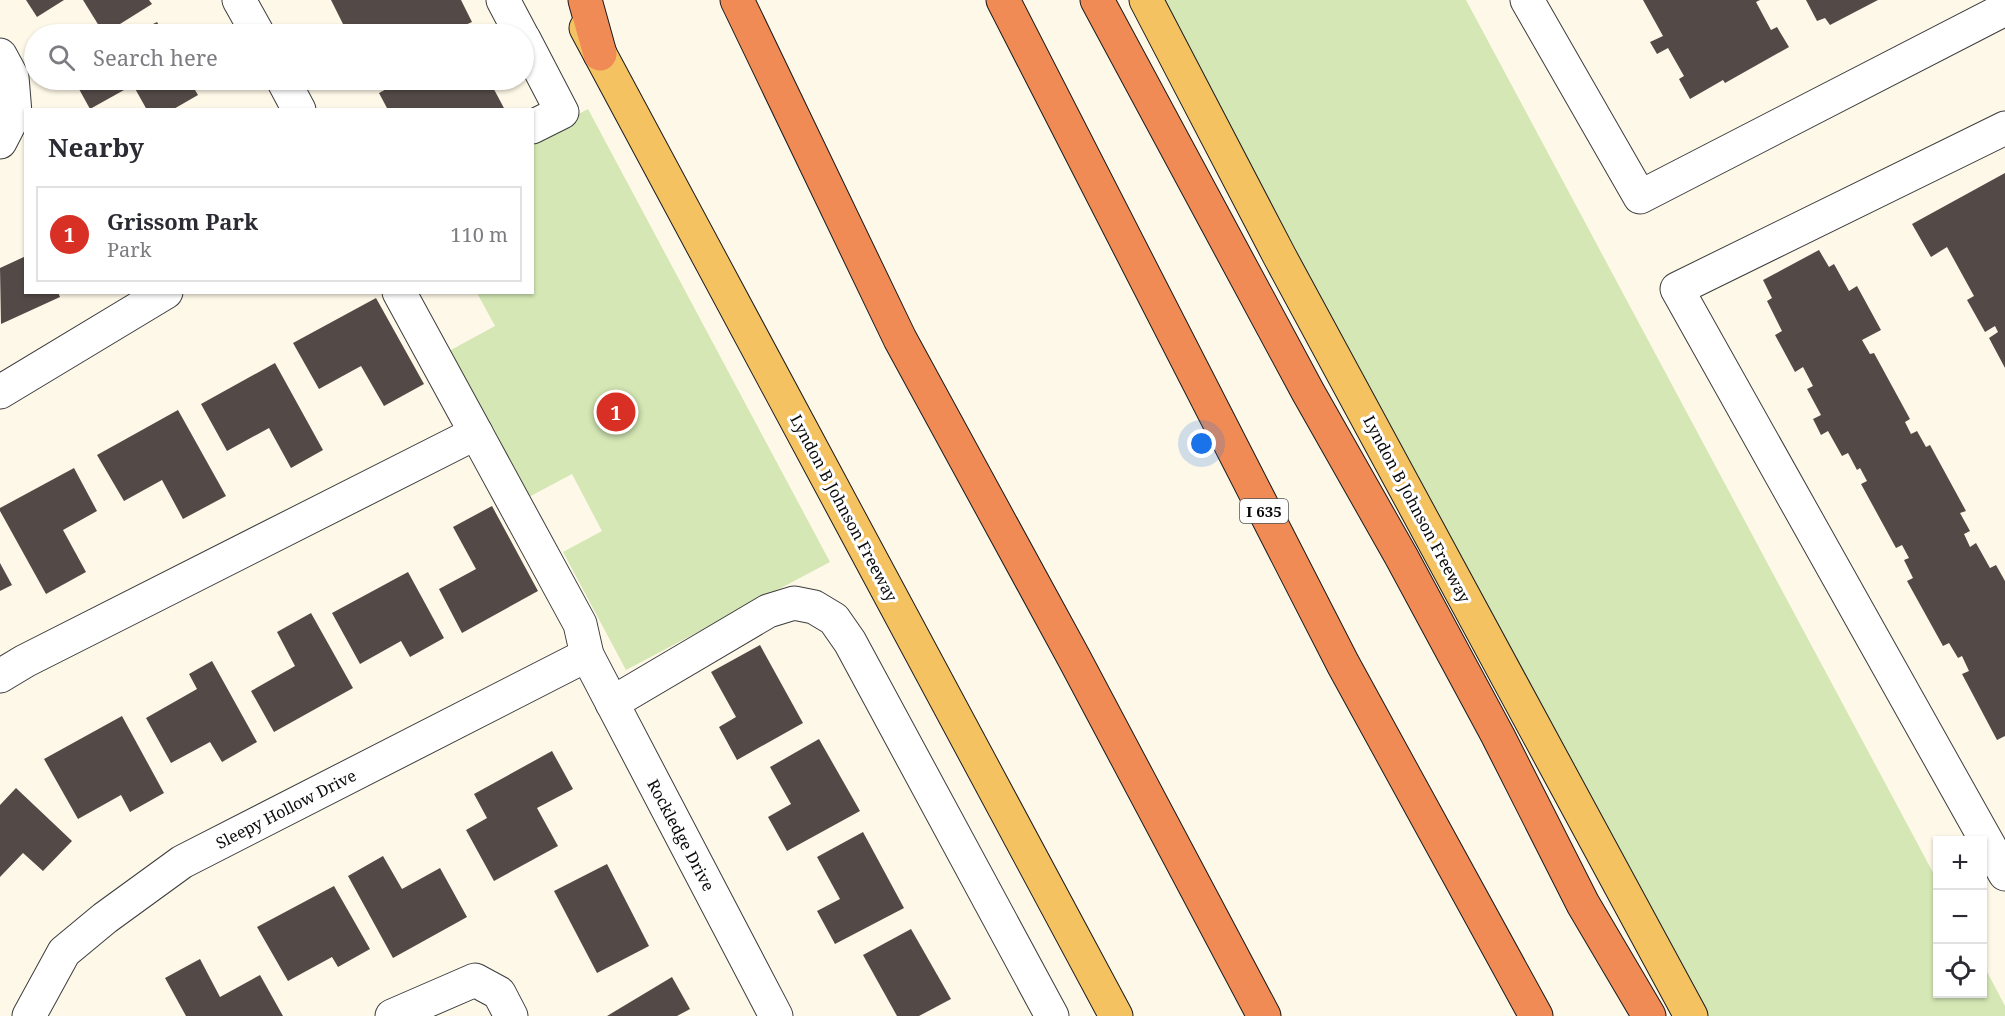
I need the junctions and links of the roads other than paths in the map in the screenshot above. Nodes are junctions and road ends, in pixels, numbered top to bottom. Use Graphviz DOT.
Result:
graph roads {
  1 [pos="239,0"];
  2 [pos="503,0"];
  3 [pos="571,0"];
  4 [pos="585,0"];
  5 [pos="737,0"];
  6 [pos="1003,0"];
  7 [pos="1096,0"];
  8 [pos="1146,0"];
  9 [pos="1527,0"];
  10 [pos="2005,9"];
  11 [pos="252,24"];
  12 [pos="516,24"];
  13 [pos="600,54"];
  14 [pos="0,55"];
  15 [pos="534,58"];
  16 [pos="288,90"];
  17 [pos="298,108"];
  18 [pos="534,126"];
  19 [pos="2005,128"];
  20 [pos="0,142"];
  21 [pos="163,294"];
  22 [pos="400,294"];
  23 [pos="0,392"];
  24 [pos="476,433"];
  25 [pos="587,655"];
  26 [pos="0,676"];
  27 [pos="612,703"];
  28 [pos="2005,874"];
  29 [pos="29,1016"];
  30 [pos="392,1016"];
  31 [pos="511,1016"];
  32 [pos="776,1016"];
  33 [pos="1052,1016"];
  34 [pos="1116,1016"];
  35 [pos="1264,1016"];
  36 [pos="1536,1016"];
  37 [pos="1649,1016"];
  38 [pos="1691,1016"];
  1 -- 11 [label="street"];
  2 -- 12 [label="street"];
  3 -- 13 [label="main road, Lyndon B Johnson Freeway"];
  4 -- 13 [label="highway"];
  5 -- 35 [label="highway"];
  6 -- 36 [label="highway, I 635"];
  7 -- 37 [label="highway"];
  8 -- 38 [label="main road, Lyndon B Johnson Freeway"];
  9 -- 10 [label="street"];
  13 -- 34 [label="main road, Lyndon B Johnson Freeway"];
  14 -- 20 [label="street"];
  15 -- 18 [label="street"];
  16 -- 17 [label="street"];
  19 -- 28 [label="street"];
  21 -- 23 [label="street"];
  22 -- 24 [label="street, Rockledge Drive"];
  24 -- 25 [label="street, Rockledge Drive"];
  24 -- 26 [label="street"];
  25 -- 27 [label="street, Rockledge Drive"];
  25 -- 29 [label="street, Sleepy Hollow Drive"];
  27 -- 32 [label="street, Rockledge Drive"];
  27 -- 33 [label="street"];
  30 -- 31 [label="street"];
}
